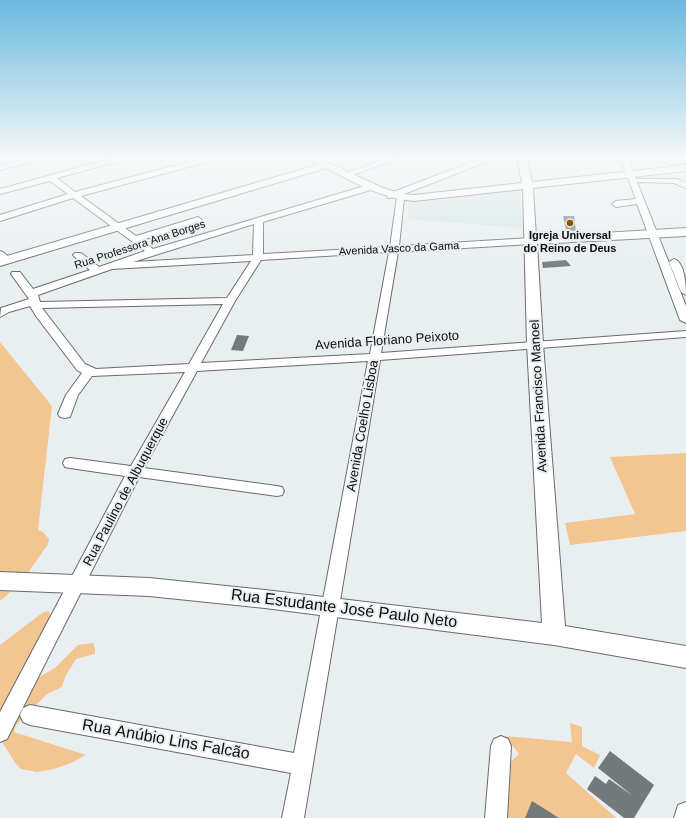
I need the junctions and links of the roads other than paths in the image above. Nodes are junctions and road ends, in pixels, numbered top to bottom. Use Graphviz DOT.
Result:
graph roads {
  1 [pos="69,196"];
  2 [pos="75,196"];
  3 [pos="220,196"];
  4 [pos="340,196"];
  5 [pos="441,196"];
  6 [pos="529,196"];
  7 [pos="640,196"];
  8 [pos="643,196"];
  9 [pos="396,197"];
  10 [pos="641,201"];
  11 [pos="616,204"];
  12 [pos="0,218"];
  13 [pos="198,220"];
  14 [pos="259,220"];
  15 [pos="118,227"];
  16 [pos="138,228"];
  17 [pos="686,232"];
  18 [pos="658,234"];
  19 [pos="147,236"];
  20 [pos="135,239"];
  21 [pos="531,242"];
  22 [pos="394,249"];
  23 [pos="152,252"];
  24 [pos="78,255"];
  25 [pos="258,257"];
  26 [pos="2,258"];
  27 [pos="113,266"];
  28 [pos="98,271"];
  29 [pos="16,274"];
  30 [pos="679,277"];
  31 [pos="686,292"];
  32 [pos="34,300"];
  33 [pos="230,301"];
  34 [pos="0,314"];
  35 [pos="686,320"];
  36 [pos="686,334"];
  37 [pos="535,344"];
  38 [pos="375,357"];
  39 [pos="193,368"];
  40 [pos="89,372"];
  41 [pos="65,414"];
  42 [pos="70,463"];
  43 [pos="134,473"];
  44 [pos="277,491"];
  45 [pos="0,581"];
  46 [pos="78,583"];
  47 [pos="332,607"];
  48 [pos="554,634"];
  49 [pos="686,657"];
  50 [pos="30,715"];
  51 [pos="0,732"];
  52 [pos="501,746"];
  53 [pos="302,765"];
  54 [pos="686,813"];
  55 [pos="293,818"];
  56 [pos="496,818"];
  57 [pos="684,818"];
  1 -- 12 [label="street"];
  2 -- 15 [label="street"];
  3 -- 15 [label="main road"];
  4 -- 14 [label="street, Rua Professora Ana Borges"];
  5 -- 9 [label="main road"];
  6 -- 21 [label="main road, Avenida Francisco Manoel"];
  7 -- 10 [label="street"];
  8 -- 18 [label="street"];
  9 -- 22 [label="street, Avenida Coelho Lisboa"];
  10 -- 11 [label="street"];
  10 -- 18 [label="street"];
  13 -- 19 [label="street"];
  14 -- 23 [label="street, Rua Professora Ana Borges"];
  14 -- 25 [label="street"];
  15 -- 20 [label="street"];
  15 -- 26 [label="main road"];
  16 -- 19 [label="street"];
  17 -- 18 [label="main road, Avenida Vasco da Gama"];
  18 -- 21 [label="main road, Avenida Vasco da Gama"];
  18 -- 30 [label="street"];
  19 -- 20 [label="street"];
  20 -- 23 [label="street"];
  21 -- 22 [label="street, Avenida Vasco da Gama"];
  21 -- 37 [label="main road, Avenida Francisco Manoel"];
  22 -- 25 [label="street, Avenida Vasco da Gama"];
  22 -- 38 [label="street, Avenida Coelho Lisboa"];
  23 -- 27 [label="street, Rua Professora Ana Borges"];
  24 -- 28 [label="street"];
  25 -- 27 [label="street, Avenida Vasco da Gama"];
  25 -- 33 [label="street, Rua Paulino de Albuquerque"];
  27 -- 28 [label="street, Rua Professora Ana Borges"];
  28 -- 32 [label="street, Rua Professora Ana Borges"];
  29 -- 32 [label="street"];
  30 -- 31 [label="street"];
  30 -- 35 [label="street"];
  32 -- 33 [label="street"];
  32 -- 34 [label="street"];
  32 -- 40 [label="street"];
  33 -- 39 [label="street, Rua Paulino de Albuquerque"];
  36 -- 37 [label="street, Avenida Floriano Peixoto"];
  37 -- 38 [label="street, Avenida Floriano Peixoto"];
  37 -- 48 [label="main road, Avenida Francisco Manoel"];
  38 -- 39 [label="street, Avenida Floriano Peixoto"];
  38 -- 47 [label="street, Avenida Coelho Lisboa"];
  39 -- 40 [label="street, Avenida Floriano Peixoto"];
  39 -- 43 [label="street, Rua Paulino de Albuquerque"];
  40 -- 41 [label="street"];
  42 -- 43 [label="street"];
  43 -- 44 [label="street"];
  43 -- 46 [label="street, Rua Paulino de Albuquerque"];
  45 -- 46 [label="main road, Rua Estudante José Paulo Neto"];
  46 -- 47 [label="main road, Rua Estudante José Paulo Neto"];
  46 -- 51 [label="street, Rua Paulino de Albuquerque"];
  47 -- 48 [label="main road, Rua Estudante José Paulo Neto"];
  47 -- 53 [label="street, Avenida Coelho Lisboa"];
  48 -- 49 [label="main road, Rua Estudante José Paulo Neto"];
  50 -- 53 [label="street, Rua Anúbio Lins Falcão"];
  52 -- 56 [label="street"];
  53 -- 55 [label="street, Avenida Coelho Lisboa"];
  54 -- 57 [label="street"];
}
